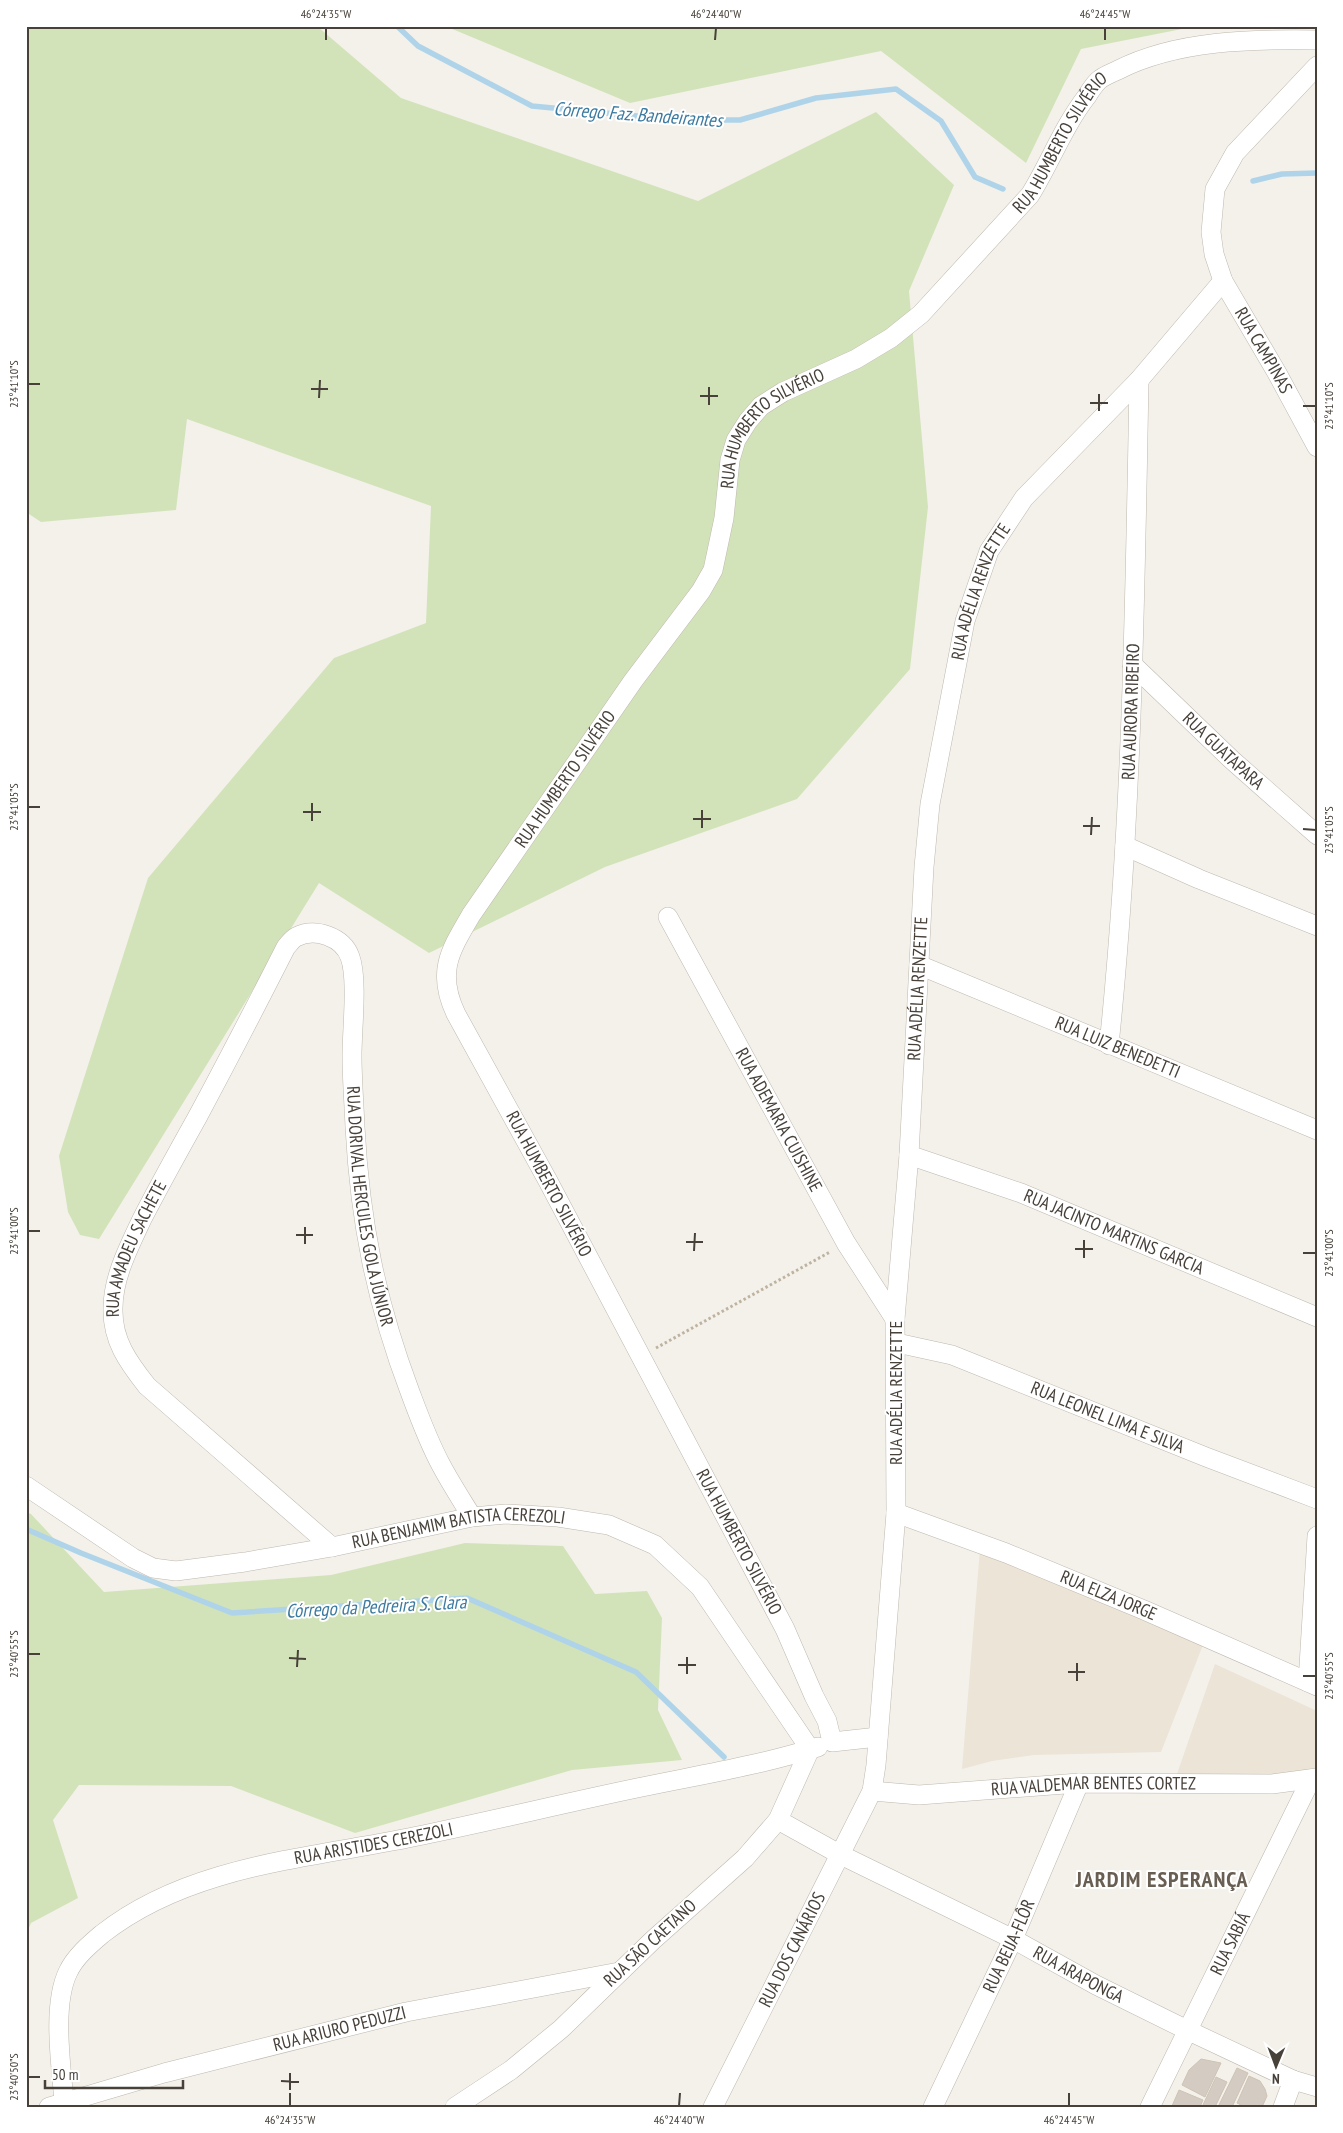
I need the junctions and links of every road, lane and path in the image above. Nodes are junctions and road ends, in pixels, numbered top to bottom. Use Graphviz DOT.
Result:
graph roads {
  1 [pos="1317,40"];
  2 [pos="1317,66"];
  3 [pos="1223,282"];
  4 [pos="1140,380"];
  5 [pos="1317,447"];
  6 [pos="1132,664"];
  7 [pos="1317,835"];
  8 [pos="1125,846"];
  9 [pos="668,917"];
  10 [pos="1317,926"];
  11 [pos="286,947"];
  12 [pos="919,965"];
  13 [pos="1109,1045"];
  14 [pos="1317,1130"];
  15 [pos="909,1155"];
  16 [pos="846,1243"];
  17 [pos="1317,1317"];
  18 [pos="895,1319"];
  19 [pos="897,1343"];
  20 [pos="641,1356"];
  21 [pos="26,1486"];
  22 [pos="1317,1499"];
  23 [pos="896,1513"];
  24 [pos="472,1517"];
  25 [pos="1317,1536"];
  26 [pos="332,1547"];
  27 [pos="1312,1684"];
  28 [pos="878,1737"];
  29 [pos="832,1742"];
  30 [pos="810,1749"];
  31 [pos="1314,1778"];
  32 [pos="1079,1783"];
  33 [pos="872,1791"];
  34 [pos="778,1820"];
  35 [pos="841,1855"];
  36 [pos="1013,1939"];
  37 [pos="618,1972"];
  38 [pos="1187,2030"];
  39 [pos="1293,2080"];
  40 [pos="1317,2087"];
  41 [pos="57,2104"];
  42 [pos="455,2107"];
  43 [pos="712,2107"];
  44 [pos="933,2107"];
  45 [pos="1150,2107"];
  46 [pos="1283,2107"];
  1 -- 20 [label="street, RUA HUMBERTO SILVÉRIO"];
  2 -- 3 [label="street, RUA CAMPINAS"];
  3 -- 4 [label="street, RUA ADÉLIA RENZETTE"];
  3 -- 5 [label="street, RUA CAMPINAS"];
  4 -- 6 [label="street, RUA AURORA RIBEIRO"];
  4 -- 12 [label="street, RUA ADÉLIA RENZETTE"];
  6 -- 7 [label="street, RUA GUATAPARA"];
  6 -- 8 [label="street, RUA AURORA RIBEIRO"];
  8 -- 10 [label="street"];
  8 -- 13 [label="street, RUA AURORA RIBEIRO"];
  9 -- 16 [label="street, RUA ADEMARIA CUISHINE"];
  11 -- 24 [label="street, RUA DORIVAL HERCULES GOLA JÚNIOR"];
  11 -- 26 [label="street, RUA AMADEU SACHETE"];
  12 -- 13 [label="street, RUA LUIZ BENEDETTI"];
  12 -- 15 [label="street, RUA ADÉLIA RENZETTE"];
  13 -- 14 [label="street, RUA LUIZ BENEDETTI"];
  15 -- 17 [label="street, RUA JACINTO MARTINS GARCIA"];
  15 -- 18 [label="street, RUA ADÉLIA RENZETTE"];
  16 -- 18 [label="street, RUA ADEMARIA CUISHINE"];
  16 -- 20 [label="path"];
  18 -- 19 [label="street, RUA ADÉLIA RENZETTE"];
  19 -- 22 [label="street, RUA LEONEL LIMA E SILVA"];
  19 -- 23 [label="street, RUA ADÉLIA RENZETTE"];
  20 -- 29 [label="street, RUA HUMBERTO SILVÉRIO"];
  21 -- 26 [label="street, RUA BENJAMIM BATISTA CEREZOLI"];
  23 -- 27 [label="street, RUA ELZA JORGE"];
  23 -- 28 [label="street, RUA ADÉLIA RENZETTE"];
  24 -- 26 [label="street, RUA BENJAMIM BATISTA CEREZOLI"];
  24 -- 30 [label="street, RUA BENJAMIM BATISTA CEREZOLI"];
  25 -- 27 [label="street"];
  28 -- 29 [label="street"];
  28 -- 33 [label="street, RUA ADÉLIA RENZETTE"];
  29 -- 30 [label="street, RUA ARISTIDES CEREZOLI"];
  30 -- 34 [label="street, RUA SÃO CAETANO"];
  30 -- 41 [label="street, RUA ARISTIDES CEREZOLI"];
  31 -- 32 [label="street, RUA VALDEMAR BENTES CORTEZ"];
  31 -- 38 [label="street, RUA SABIÁ"];
  32 -- 33 [label="street, RUA VALDEMAR BENTES CORTEZ"];
  32 -- 36 [label="street, RUA BEIJA-FLÔR"];
  33 -- 35 [label="street, RUA DOS CANÁRIOS"];
  34 -- 35 [label="street, RUA ARAPONGA"];
  34 -- 37 [label="street, RUA SÃO CAETANO"];
  35 -- 36 [label="street, RUA ARAPONGA"];
  35 -- 43 [label="street, RUA DOS CANÁRIOS"];
  36 -- 38 [label="street, RUA ARAPONGA"];
  36 -- 44 [label="street, RUA BEIJA-FLÔR"];
  37 -- 41 [label="street, RUA ARIURO PEDUZZI"];
  37 -- 42 [label="street, RUA SÃO CAETANO"];
  38 -- 39 [label="street, RUA ARAPONGA"];
  38 -- 45 [label="street, RUA SABIÁ"];
  39 -- 40 [label="street, RUA ARAPONGA"];
  39 -- 46 [label="street"];
}
